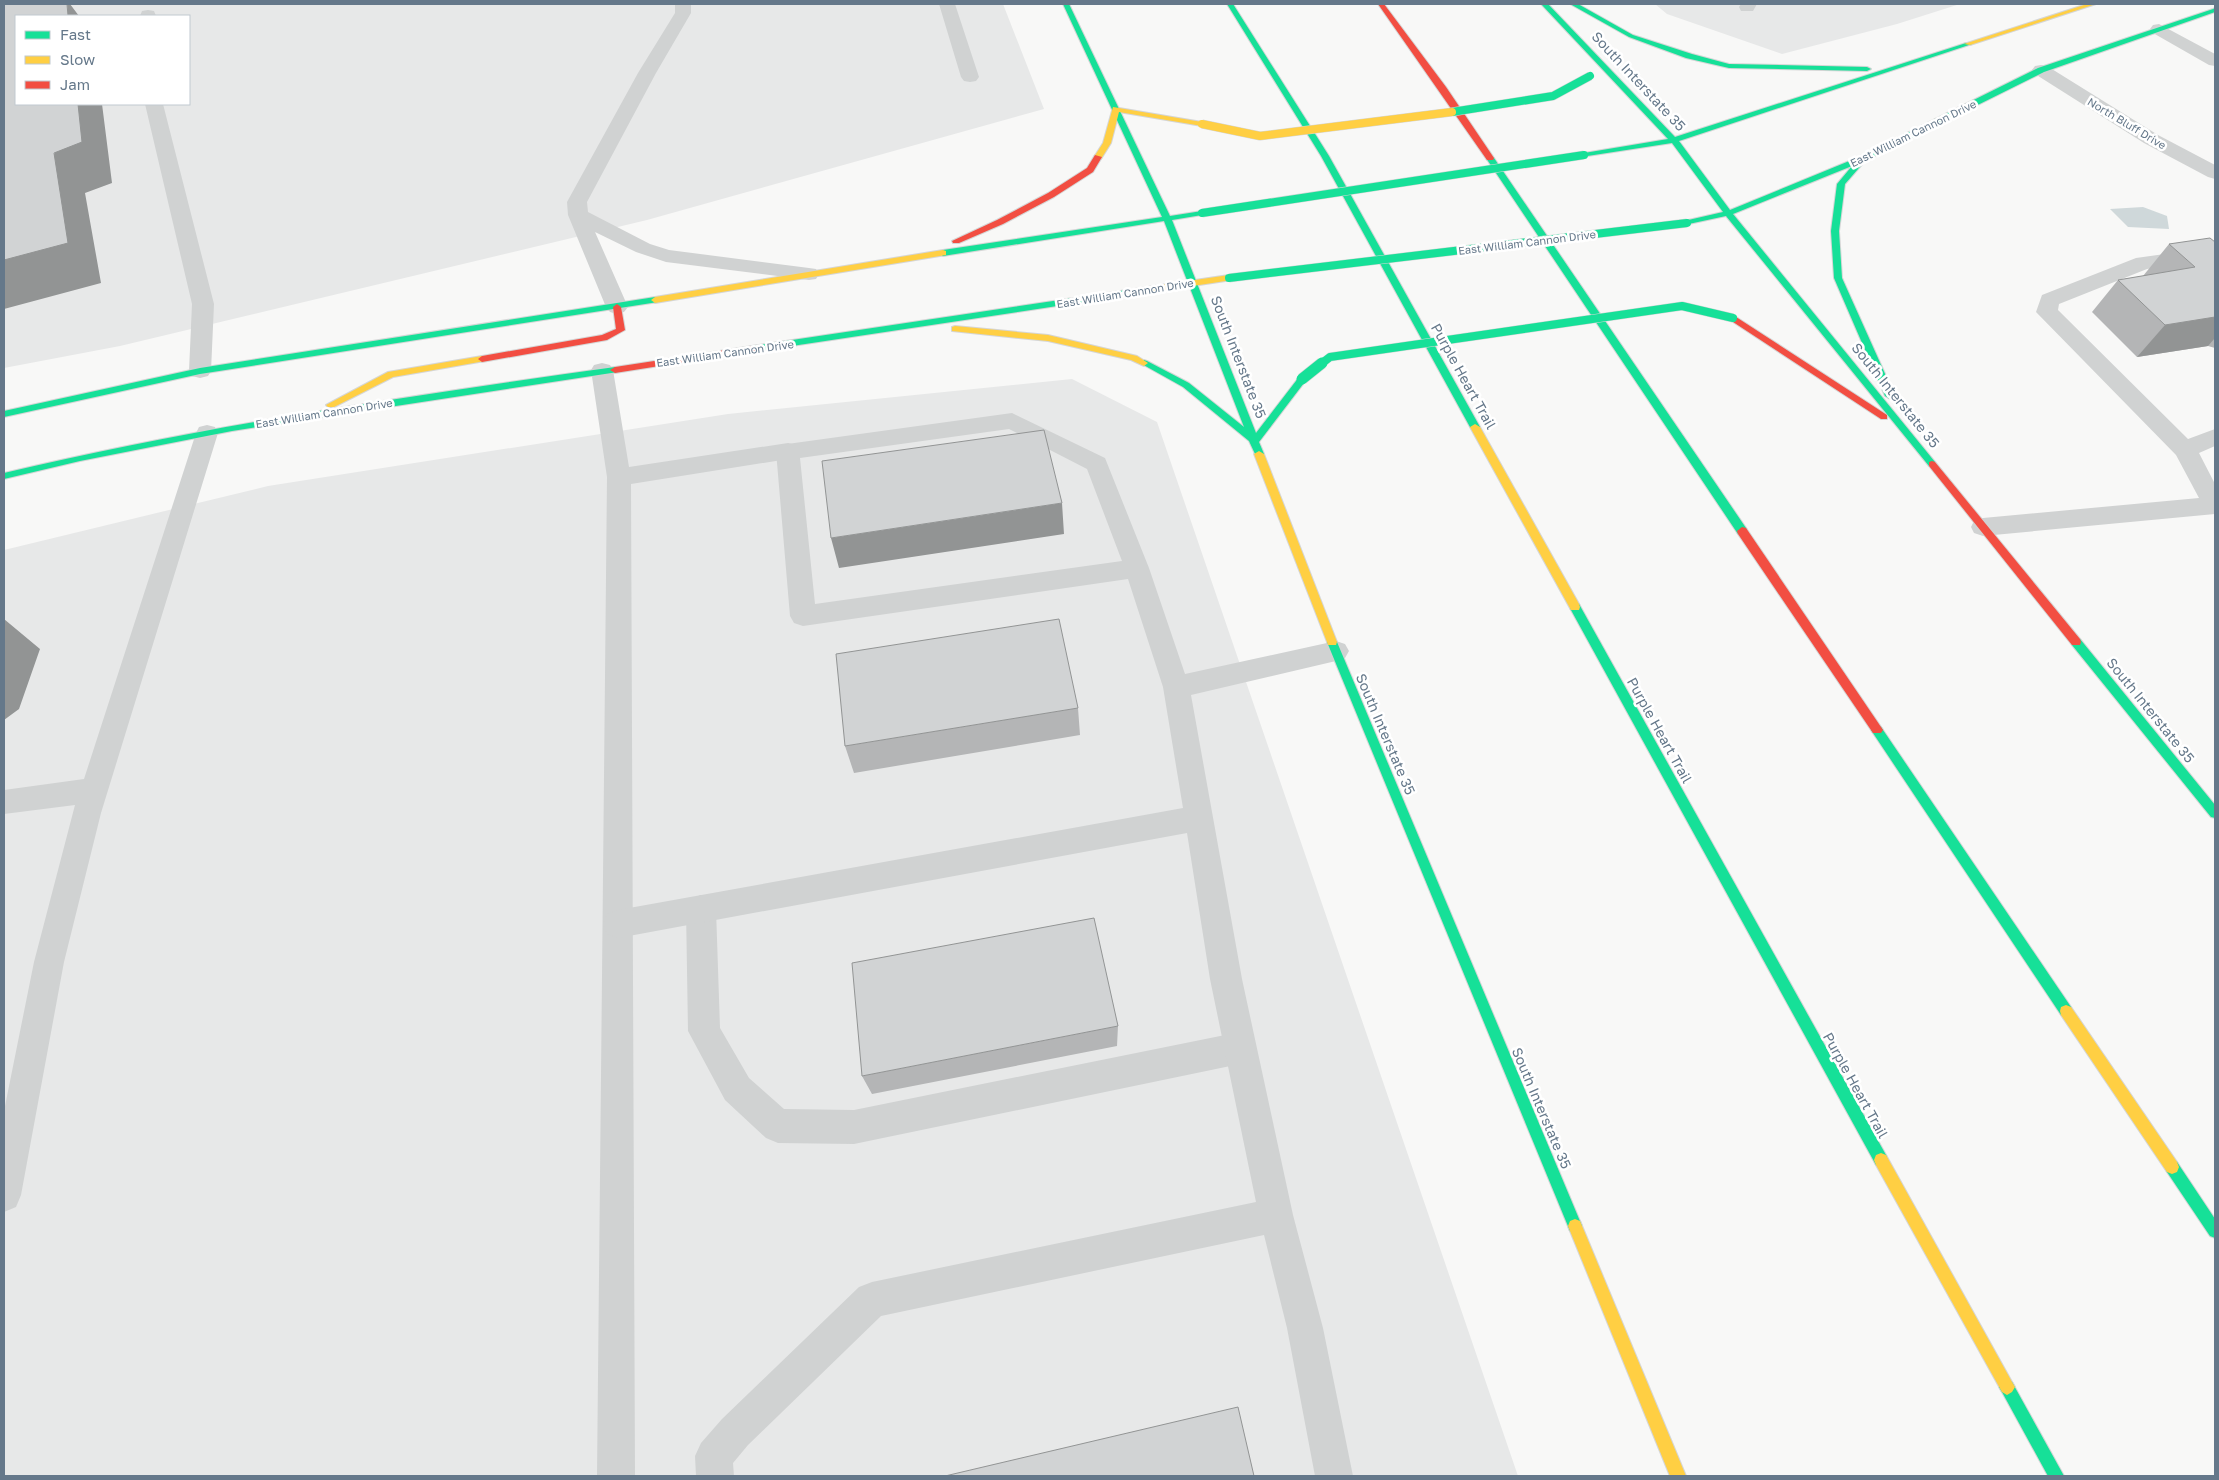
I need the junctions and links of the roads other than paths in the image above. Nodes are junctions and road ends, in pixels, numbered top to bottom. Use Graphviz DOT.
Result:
graph roads {
  1 [pos="683,4"];
  2 [pos="947,4"];
  3 [pos="1066,4"];
  4 [pos="1230,4"];
  5 [pos="1382,4"];
  6 [pos="1544,4"];
  7 [pos="1573,4"];
  8 [pos="2093,4"];
  9 [pos="2215,10"];
  10 [pos="2159,29"];
  11 [pos="2215,61"];
  12 [pos="1604,66"];
  13 [pos="1888,70"];
  14 [pos="2041,70"];
  15 [pos="970,76"];
  16 [pos="154,105"];
  17 [pos="1116,109"];
  18 [pos="1674,140"];
  19 [pos="1862,159"];
  20 [pos="2215,173"];
  21 [pos="1728,213"];
  22 [pos="578,215"];
  23 [pos="1167,218"];
  24 [pos="2215,254"];
  25 [pos="920,256"];
  26 [pos="809,274"];
  27 [pos="1194,283"];
  28 [pos="617,307"];
  29 [pos="914,325"];
  30 [pos="602,370"];
  31 [pos="200,371"];
  32 [pos="4,414"];
  33 [pos="310,416"];
  34 [pos="207,433"];
  35 [pos="1908,433"];
  36 [pos="2215,437"];
  37 [pos="1255,441"];
  38 [pos="2185,450"];
  39 [pos="788,451"];
  40 [pos="4,476"];
  41 [pos="619,477"];
  42 [pos="2215,505"];
  43 [pos="1983,527"];
  44 [pos="1137,568"];
  45 [pos="1336,650"];
  46 [pos="1176,687"];
  47 [pos="93,790"];
  48 [pos="4,802"];
  49 [pos="2215,813"];
  50 [pos="1198,818"];
  51 [pos="700,909"];
  52 [pos="618,924"];
  53 [pos="1240,1048"];
  54 [pos="4,1195"];
  55 [pos="1276,1215"];
  56 [pos="2215,1231"];
  57 [pos="616,1476"];
  58 [pos="715,1476"];
  59 [pos="1334,1476"];
  60 [pos="1678,1476"];
  61 [pos="2056,1476"];
  1 -- 22 [label="street"];
  2 -- 15 [label="street"];
  3 -- 17 [label="main road, South Interstate 35"];
  4 -- 61 [label="main road, Purple Heart Trail"];
  5 -- 56 [label="main road"];
  6 -- 12 [label="main road, South Interstate 35"];
  7 -- 13 [label="main road"];
  8 -- 13 [label="main road"];
  9 -- 10 [label="main road, East William Cannon Drive"];
  10 -- 11 [label="street"];
  10 -- 14 [label="main road, East William Cannon Drive"];
  12 -- 17 [label="main road, bridge"];
  12 -- 18 [label="main road, South Interstate 35"];
  13 -- 18 [label="main road"];
  14 -- 19 [label="main road, East William Cannon Drive"];
  14 -- 20 [label="street, North Bluff Drive"];
  16 -- 31 [label="street"];
  17 -- 23 [label="main road, South Interstate 35"];
  17 -- 25 [label="main road"];
  18 -- 21 [label="main road, South Interstate 35"];
  18 -- 23 [label="main road, bridge"];
  19 -- 21 [label="main road, East William Cannon Drive"];
  19 -- 35 [label="main road"];
  21 -- 27 [label="main road, East William Cannon Drive, bridge"];
  21 -- 35 [label="main road, South Interstate 35"];
  22 -- 26 [label="street"];
  22 -- 28 [label="street"];
  23 -- 25 [label="main road"];
  23 -- 27 [label="main road, South Interstate 35"];
  24 -- 38 [label="street"];
  25 -- 26 [label="main road"];
  26 -- 28 [label="main road"];
  27 -- 29 [label="main road, East William Cannon Drive"];
  27 -- 37 [label="main road, South Interstate 35"];
  28 -- 31 [label="main road"];
  28 -- 33 [label="main road"];
  29 -- 30 [label="main road, East William Cannon Drive"];
  29 -- 37 [label="main road"];
  30 -- 33 [label="main road, East William Cannon Drive"];
  30 -- 41 [label="street"];
  31 -- 32 [label="main road"];
  33 -- 34 [label="main road, East William Cannon Drive"];
  34 -- 40 [label="main road, East William Cannon Drive"];
  34 -- 47 [label="street"];
  35 -- 37 [label="main road, bridge"];
  35 -- 43 [label="main road, South Interstate 35"];
  36 -- 38 [label="street"];
  37 -- 45 [label="main road, South Interstate 35"];
  38 -- 42 [label="street"];
  39 -- 41 [label="street"];
  39 -- 44 [label="street"];
  39 -- 44 [label="street"];
  41 -- 52 [label="street"];
  42 -- 43 [label="street"];
  43 -- 49 [label="main road, South Interstate 35"];
  44 -- 46 [label="street"];
  45 -- 46 [label="street"];
  45 -- 60 [label="main road, South Interstate 35"];
  46 -- 50 [label="street"];
  47 -- 48 [label="street"];
  47 -- 54 [label="street"];
  50 -- 51 [label="street"];
  50 -- 53 [label="street"];
  51 -- 52 [label="street"];
  51 -- 53 [label="street"];
  52 -- 57 [label="street"];
  53 -- 55 [label="street"];
  55 -- 58 [label="street"];
  55 -- 59 [label="street"];
}
